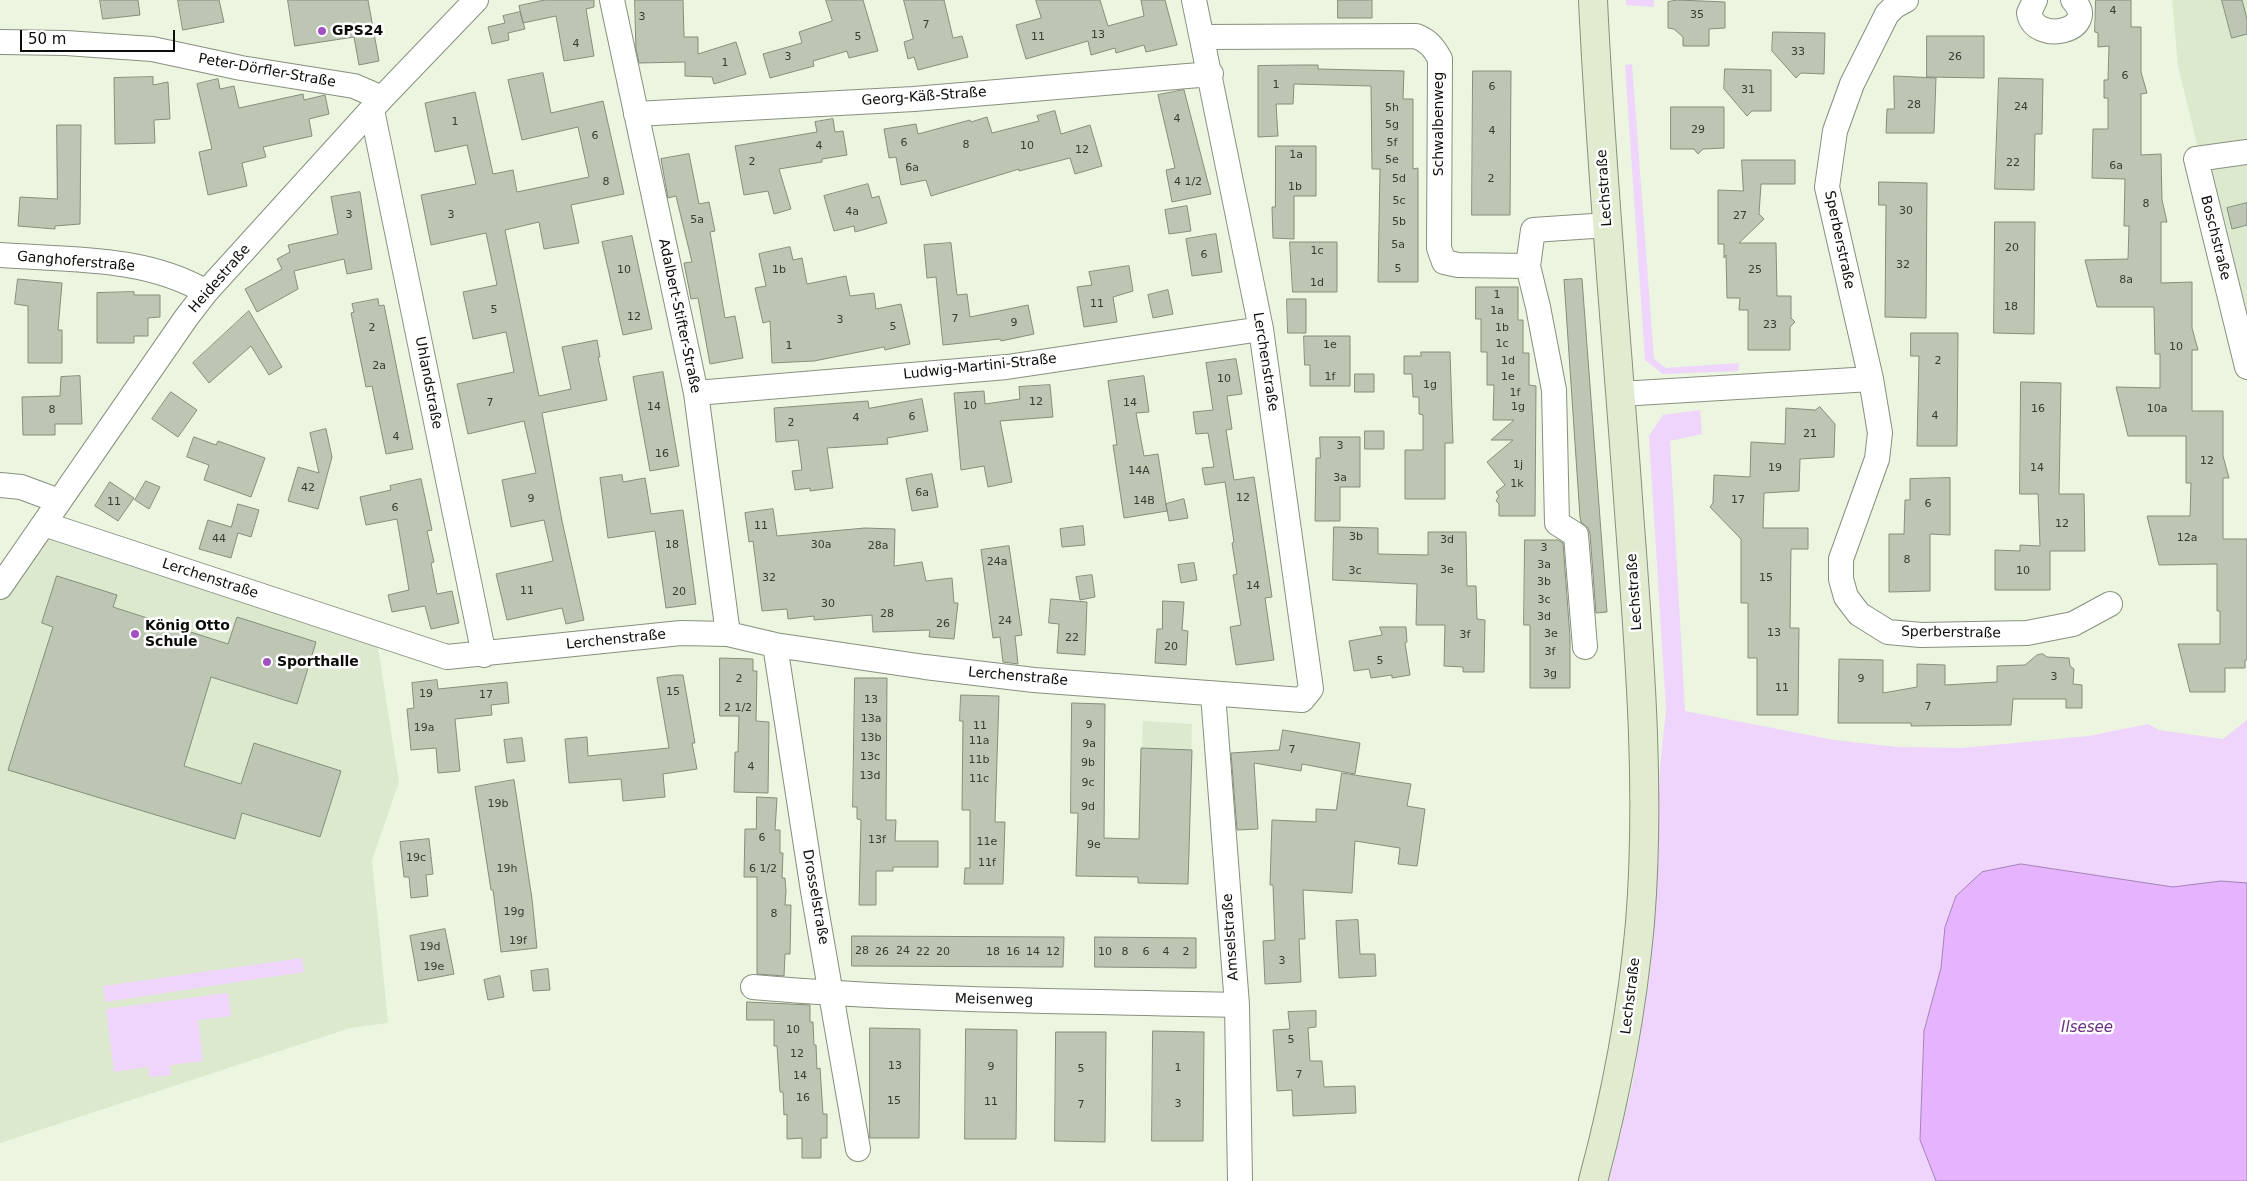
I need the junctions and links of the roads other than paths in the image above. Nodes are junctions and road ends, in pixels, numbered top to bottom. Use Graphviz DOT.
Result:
graph roads {
  1 [pos="476,0"];
  2 [pos="612,0"];
  3 [pos="1194,0"];
  4 [pos="1593,0"];
  5 [pos="1906,0"];
  6 [pos="2073,0"];
  7 [pos="2028,2"];
  8 [pos="1202,37"];
  9 [pos="0,42"];
  10 [pos="1211,74"];
  11 [pos="377,104"];
  12 [pos="636,114"];
  13 [pos="2247,152"];
  14 [pos="1608,225"];
  15 [pos="0,255"];
  16 [pos="1528,266"];
  17 [pos="206,292"];
  18 [pos="1261,329"];
  19 [pos="2247,366"];
  20 [pos="1871,379"];
  21 [pos="696,393"];
  22 [pos="1620,394"];
  23 [pos="0,485"];
  24 [pos="59,501"];
  25 [pos="44,524"];
  26 [pos="0,587"];
  27 [pos="2110,604"];
  28 [pos="728,634"];
  29 [pos="775,645"];
  30 [pos="1585,647"];
  31 [pos="484,655"];
  32 [pos="1213,694"];
  33 [pos="753,987"];
  34 [pos="832,994"];
  35 [pos="1236,1005"];
  36 [pos="858,1149"];
  37 [pos="1240,1181"];
  38 [pos="1593,1181"];
  1 -- 11 [label="street, Heidestraße"];
  2 -- 12 [label="street, Adalbert-Stifter-Straße"];
  3 -- 8 [label="street, Lerchenstraße"];
  4 -- 14 [label="main road, Lechstraße"];
  5 -- 20 [label="street, Sperberstraße"];
  6 -- 7 [label="street"];
  8 -- 10 [label="street, Lerchenstraße"];
  8 -- 16 [label="street, Schwalbenweg"];
  9 -- 11 [label="street, Peter-Dörfler-Straße"];
  10 -- 12 [label="street, Georg-Käß-Straße"];
  10 -- 18 [label="street, Lerchenstraße"];
  11 -- 17 [label="street, Heidestraße"];
  11 -- 31 [label="street, Uhlandstraße"];
  12 -- 21 [label="street, Adalbert-Stifter-Straße"];
  13 -- 19 [label="street, Boschstraße"];
  14 -- 16 [label="street"];
  14 -- 22 [label="main road, Lechstraße"];
  15 -- 17 [label="street, Ganghoferstraße"];
  16 -- 30 [label="street"];
  17 -- 24 [label="street, Heidestraße"];
  18 -- 21 [label="street, Ludwig-Martini-Straße"];
  18 -- 32 [label="street, Lerchenstraße"];
  20 -- 22 [label="street"];
  20 -- 27 [label="street, Sperberstraße"];
  21 -- 28 [label="street, Adalbert-Stifter-Straße"];
  22 -- 38 [label="main road, Lechstraße"];
  23 -- 24 [label="street"];
  24 -- 25 [label="street, Heidestraße"];
  25 -- 26 [label="street, Heidestraße"];
  25 -- 31 [label="street, Lerchenstraße"];
  28 -- 29 [label="street, Lerchenstraße"];
  28 -- 31 [label="street, Lerchenstraße"];
  29 -- 32 [label="street, Lerchenstraße"];
  29 -- 34 [label="street, Drosselstraße"];
  32 -- 35 [label="street, Amselstraße"];
  33 -- 34 [label="street, Meisenweg"];
  34 -- 35 [label="street, Meisenweg"];
  34 -- 36 [label="street, Drosselstraße"];
  35 -- 37 [label="street, Amselstraße"];
}
